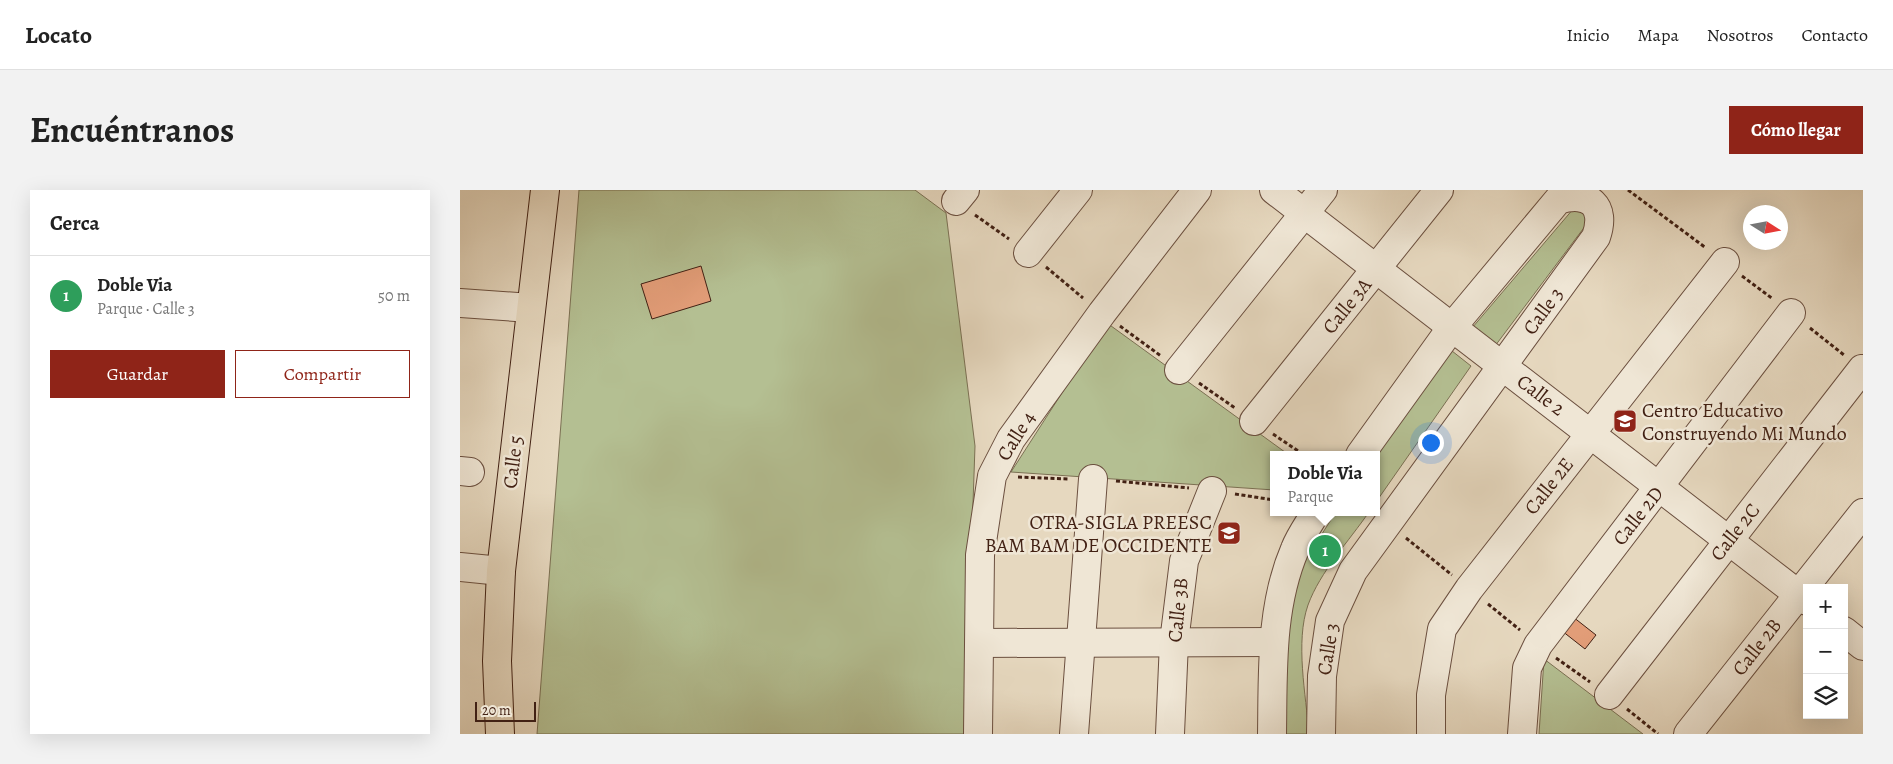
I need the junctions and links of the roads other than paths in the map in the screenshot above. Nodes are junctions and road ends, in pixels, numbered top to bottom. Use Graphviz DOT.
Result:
graph roads {
  1 [pos="545,190"];
  2 [pos="1078,190"];
  3 [pos="1197,190"];
  4 [pos="1274,190"];
  5 [pos="1323,190"];
  6 [pos="1439,190"];
  7 [pos="1305,212"];
  8 [pos="1028,253"];
  9 [pos="1724,262"];
  10 [pos="1378,268"];
  11 [pos="460,303"];
  12 [pos="531,308"];
  13 [pos="1791,313"];
  14 [pos="1452,327"];
  15 [pos="1503,366"];
  16 [pos="1862,369"];
  17 [pos="1179,370"];
  18 [pos="1254,421"];
  19 [pos="1591,433"];
  20 [pos="1363,451"];
  21 [pos="1093,479"];
  22 [pos="1660,488"];
  23 [pos="1212,491"];
  24 [pos="1863,514"];
  25 [pos="1314,516"];
  26 [pos="1728,542"];
  27 [pos="460,568"];
  28 [pos="501,572"];
  29 [pos="1813,584"];
  30 [pos="1803,598"];
  31 [pos="1848,634"];
  32 [pos="1080,642"];
  33 [pos="1174,642"];
  34 [pos="1273,642"];
  35 [pos="980,643"];
  36 [pos="1863,646"];
  37 [pos="1609,695"];
  38 [pos="500,734"];
  39 [pos="978,734"];
  40 [pos="1074,734"];
  41 [pos="1170,734"];
  42 [pos="1272,734"];
  43 [pos="1321,734"];
  44 [pos="1431,734"];
  45 [pos="1522,734"];
  46 [pos="1688,734"];
  1 -- 12 [label="main road, Calle 5"];
  2 -- 8 [label="street"];
  3 -- 35 [label="street, Calle 4"];
  4 -- 7 [label="street, Calle 2"];
  5 -- 7 [label="street"];
  6 -- 10 [label="street, Calle 3A"];
  7 -- 10 [label="street, Calle 2"];
  7 -- 17 [label="street"];
  9 -- 19 [label="street, Calle 2E"];
  10 -- 14 [label="street, Calle 2"];
  10 -- 18 [label="street, Calle 3A"];
  11 -- 12 [label="street"];
  12 -- 28 [label="main road, Calle 5"];
  13 -- 22 [label="street, Calle 2D"];
  14 -- 15 [label="street, Calle 2"];
  14 -- 15 [label="street, Calle 3"];
  14 -- 20 [label="street, Calle 3"];
  15 -- 19 [label="street, Calle 2"];
  15 -- 43 [label="street, Calle 3"];
  16 -- 26 [label="street, Calle 2C"];
  19 -- 22 [label="street, Calle 2"];
  19 -- 44 [label="street, Calle 2E"];
  21 -- 32 [label="street"];
  22 -- 26 [label="street, Calle 2"];
  22 -- 45 [label="street, Calle 2D"];
  23 -- 33 [label="street, Calle 3B"];
  24 -- 29 [label="street, Calle 2B"];
  25 -- 34 [label="street"];
  26 -- 30 [label="street, Calle 2"];
  26 -- 37 [label="street, Calle 2C"];
  27 -- 28 [label="street"];
  28 -- 38 [label="main road, Calle 5"];
  30 -- 46 [label="street, Calle 2B"];
  31 -- 36 [label="street"];
  32 -- 33 [label="street"];
  32 -- 35 [label="street"];
  32 -- 40 [label="street"];
  33 -- 34 [label="street"];
  33 -- 41 [label="street, Calle 3B"];
  34 -- 42 [label="street"];
  35 -- 39 [label="street, Calle 4"];
}
